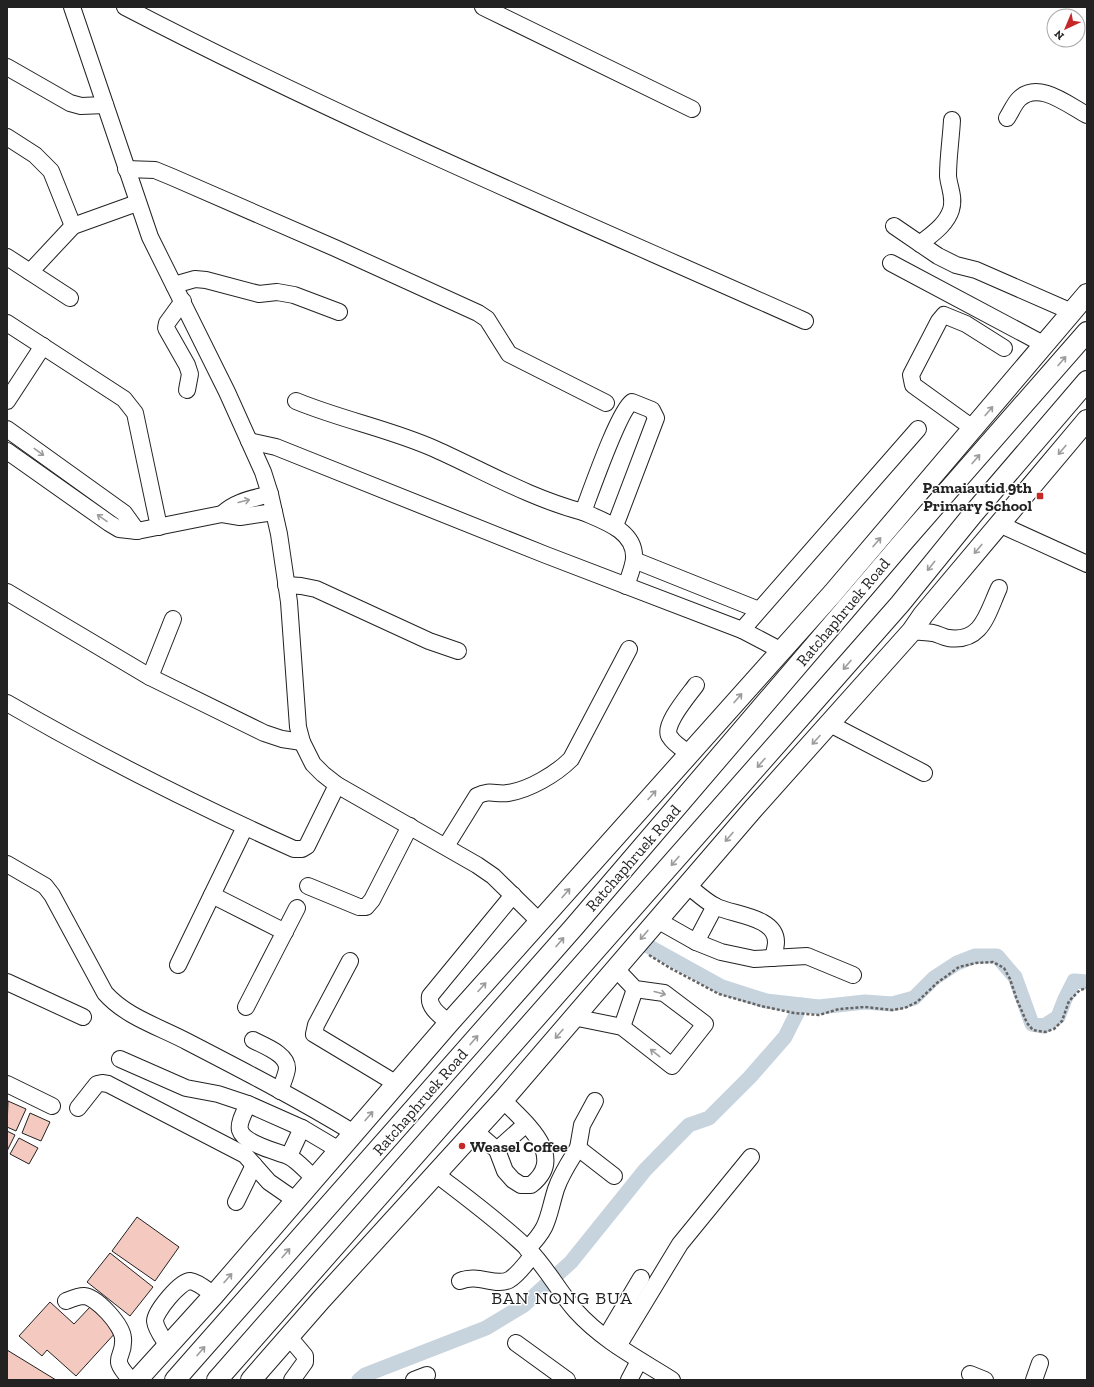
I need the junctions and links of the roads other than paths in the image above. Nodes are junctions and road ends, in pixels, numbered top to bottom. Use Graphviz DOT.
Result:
graph roads {
  1 [pos="72,7"];
  2 [pos="125,7"];
  3 [pos="483,7"];
  4 [pos="7,67"];
  5 [pos="105,105"];
  6 [pos="692,108"];
  7 [pos="1087,115"];
  8 [pos="1007,118"];
  9 [pos="952,120"];
  10 [pos="7,137"];
  11 [pos="126,169"];
  12 [pos="137,203"];
  13 [pos="73,226"];
  14 [pos="894,226"];
  15 [pos="920,244"];
  16 [pos="7,257"];
  17 [pos="891,263"];
  18 [pos="30,272"];
  19 [pos="174,286"];
  20 [pos="1087,294"];
  21 [pos="70,298"];
  22 [pos="183,301"];
  23 [pos="339,312"];
  24 [pos="1072,312"];
  25 [pos="805,321"];
  26 [pos="7,323"];
  27 [pos="1087,332"];
  28 [pos="1044,345"];
  29 [pos="43,346"];
  30 [pos="1004,348"];
  31 [pos="1087,381"];
  32 [pos="187,390"];
  33 [pos="7,401"];
  34 [pos="296,401"];
  35 [pos="606,403"];
  36 [pos="1085,427"];
  37 [pos="7,429"];
  38 [pos="918,429"];
  39 [pos="974,429"];
  40 [pos="249,441"];
  41 [pos="7,451"];
  42 [pos="270,494"];
  43 [pos="274,512"];
  44 [pos="583,512"];
  45 [pos="222,514"];
  46 [pos="973,514"];
  47 [pos="999,524"];
  48 [pos="615,526"];
  49 [pos="159,527"];
  50 [pos="137,530"];
  51 [pos="904,541"];
  52 [pos="634,560"];
  53 [pos="1087,564"];
  54 [pos="286,585"];
  55 [pos="626,586"];
  56 [pos="999,588"];
  57 [pos="7,592"];
  58 [pos="833,593"];
  59 [pos="759,610"];
  60 [pos="173,619"];
  61 [pos="917,623"];
  62 [pos="742,630"];
  63 [pos="629,649"];
  64 [pos="780,650"];
  65 [pos="458,651"];
  66 [pos="150,677"];
  67 [pos="696,685"];
  68 [pos="7,703"];
  69 [pos="830,724"];
  70 [pos="302,742"];
  71 [pos="690,754"];
  72 [pos="924,773"];
  73 [pos="337,785"];
  74 [pos="410,826"];
  75 [pos="245,827"];
  76 [pos="446,846"];
  77 [pos="7,864"];
  78 [pos="687,885"];
  79 [pos="308,886"];
  80 [pos="212,895"];
  81 [pos="513,895"];
  82 [pos="715,906"];
  83 [pos="297,908"];
  84 [pos="657,920"];
  85 [pos="540,922"];
  86 [pos="285,932"];
  87 [pos="696,942"];
  88 [pos="773,958"];
  89 [pos="350,961"];
  90 [pos="178,965"];
  91 [pos="616,969"];
  92 [pos="853,976"];
  93 [pos="7,982"];
  94 [pos="635,989"];
  95 [pos="246,1007"];
  96 [pos="83,1017"];
  97 [pos="573,1017"];
  98 [pos="449,1023"];
  99 [pos="622,1027"];
  100 [pos="253,1040"];
  101 [pos="120,1059"];
  102 [pos="7,1084"];
  103 [pos="397,1084"];
  104 [pos="280,1091"];
  105 [pos="503,1100"];
  106 [pos="595,1101"];
  107 [pos="248,1104"];
  108 [pos="52,1106"];
  109 [pos="78,1108"];
  110 [pos="526,1124"];
  111 [pos="302,1128"];
  112 [pos="475,1131"];
  113 [pos="354,1133"];
  114 [pos="578,1148"];
  115 [pos="339,1150"];
  116 [pos="497,1150"];
  117 [pos="289,1156"];
  118 [pos="751,1157"];
  119 [pos="254,1165"];
  120 [pos="436,1174"];
  121 [pos="614,1176"];
  122 [pos="314,1178"];
  123 [pos="295,1200"];
  124 [pos="236,1202"];
  125 [pos="535,1257"];
  126 [pos="641,1278"];
  127 [pos="460,1281"];
  128 [pos="214,1295"];
  129 [pos="66,1301"];
  130 [pos="289,1337"];
  131 [pos="612,1342"];
  132 [pos="516,1343"];
  133 [pos="168,1346"];
  134 [pos="639,1361"];
  135 [pos="1040,1363"];
  136 [pos="970,1374"];
  137 [pos="139,1378"];
  138 [pos="662,1378"];
  139 [pos="253,1379"];
  140 [pos="175,1380"];
  141 [pos="217,1380"];
  142 [pos="292,1380"];
  143 [pos="567,1380"];
  144 [pos="629,1380"];
  145 [pos="985,1380"];
  146 [pos="1034,1380"];
  1 -- 5 [label="street"];
  2 -- 25 [label="street"];
  3 -- 6 [label="street"];
  4 -- 5 [label="street"];
  5 -- 11 [label="street"];
  7 -- 8 [label="street"];
  9 -- 15 [label="street"];
  10 -- 13 [label="street"];
  11 -- 12 [label="street"];
  11 -- 35 [label="street"];
  12 -- 13 [label="street"];
  12 -- 19 [label="street"];
  13 -- 18 [label="street"];
  14 -- 15 [label="street"];
  15 -- 24 [label="street"];
  16 -- 18 [label="street"];
  17 -- 28 [label="street"];
  18 -- 21 [label="street"];
  19 -- 22 [label="street"];
  19 -- 23 [label="street"];
  20 -- 24 [label="main road"];
  22 -- 32 [label="street"];
  22 -- 40 [label="street"];
  24 -- 28 [label="main road"];
  26 -- 29 [label="street"];
  51 -- 27 [label="main road, Ratchaphruek Road, one-way"];
  39 -- 28 [label="main road, one-way"];
  29 -- 33 [label="street"];
  29 -- 49 [label="street"];
  30 -- 39 [label="street"];
  31 -- 46 [label="main road, Ratchaphruek Road"];
  34 -- 44 [label="street"];
  36 -- 47 [label="main road, one-way"];
  37 -- 50 [label="street, one-way"];
  38 -- 59 [label="street"];
  58 -- 39 [label="main road, one-way"];
  40 -- 42 [label="street"];
  40 -- 55 [label="street"];
  50 -- 41 [label="street, one-way"];
  42 -- 43 [label="street"];
  45 -- 42 [label="street, one-way"];
  43 -- 45 [label="street"];
  43 -- 54 [label="street"];
  44 -- 48 [label="street"];
  44 -- 48 [label="street"];
  45 -- 49 [label="street"];
  46 -- 61 [label="main road"];
  46 -- 141 [label="main road, Ratchaphruek Road, one-way"];
  47 -- 53 [label="street"];
  47 -- 61 [label="main road, one-way"];
  48 -- 52 [label="street"];
  49 -- 50 [label="street"];
  51 -- 58 [label="main road"];
  140 -- 51 [label="main road, Ratchaphruek Road, one-way"];
  52 -- 55 [label="street"];
  52 -- 59 [label="street"];
  54 -- 65 [label="street"];
  54 -- 70 [label="street"];
  55 -- 62 [label="street"];
  56 -- 61 [label="street"];
  57 -- 66 [label="street"];
  58 -- 64 [label="main road, Ratchaphruek Road"];
  59 -- 62 [label="street"];
  60 -- 66 [label="street"];
  61 -- 69 [label="main road"];
  62 -- 64 [label="street"];
  63 -- 76 [label="street"];
  71 -- 64 [label="main road, Ratchaphruek Road, one-way"];
  66 -- 70 [label="street"];
  67 -- 71 [label="street"];
  68 -- 75 [label="street"];
  69 -- 72 [label="street"];
  69 -- 78 [label="main road, one-way"];
  70 -- 73 [label="street"];
  85 -- 71 [label="main road, Ratchaphruek Road, one-way"];
  73 -- 74 [label="street"];
  73 -- 75 [label="street"];
  74 -- 76 [label="street"];
  74 -- 79 [label="street"];
  75 -- 80 [label="street"];
  76 -- 81 [label="street"];
  77 -- 104 [label="street"];
  78 -- 82 [label="street"];
  78 -- 84 [label="main road"];
  80 -- 86 [label="street"];
  80 -- 90 [label="street"];
  81 -- 85 [label="street"];
  81 -- 98 [label="street"];
  82 -- 87 [label="street"];
  82 -- 88 [label="street"];
  83 -- 86 [label="street"];
  84 -- 87 [label="street"];
  84 -- 91 [label="main road, one-way"];
  98 -- 85 [label="main road, Ratchaphruek Road, one-way"];
  86 -- 95 [label="street"];
  87 -- 88 [label="street"];
  88 -- 92 [label="street"];
  89 -- 103 [label="street"];
  91 -- 94 [label="street"];
  91 -- 97 [label="main road"];
  93 -- 96 [label="street"];
  94 -- 99 [label="street"];
  94 -- 99 [label="street, one-way"];
  97 -- 99 [label="street"];
  97 -- 105 [label="main road, one-way"];
  98 -- 103 [label="main road, Ratchaphruek Road"];
  100 -- 104 [label="street"];
  101 -- 107 [label="street"];
  102 -- 108 [label="street"];
  113 -- 103 [label="main road, Ratchaphruek Road, one-way"];
  104 -- 113 [label="street"];
  105 -- 110 [label="street"];
  105 -- 112 [label="main road"];
  106 -- 114 [label="street"];
  107 -- 111 [label="street"];
  107 -- 117 [label="street"];
  109 -- 119 [label="street"];
  110 -- 116 [label="street"];
  110 -- 116 [label="street"];
  111 -- 115 [label="street"];
  111 -- 117 [label="street"];
  112 -- 116 [label="street"];
  112 -- 120 [label="main road"];
  113 -- 115 [label="main road, Ratchaphruek Road"];
  114 -- 121 [label="street"];
  114 -- 125 [label="street"];
  115 -- 122 [label="main road, Ratchaphruek Road"];
  117 -- 122 [label="street"];
  118 -- 131 [label="street"];
  119 -- 123 [label="street"];
  119 -- 124 [label="street"];
  120 -- 125 [label="street"];
  120 -- 130 [label="main road"];
  122 -- 123 [label="main road, Ratchaphruek Road"];
  128 -- 123 [label="main road, Ratchaphruek Road, one-way"];
  125 -- 127 [label="street"];
  125 -- 131 [label="street"];
  126 -- 131 [label="street"];
  128 -- 133 [label="main road, Ratchaphruek Road"];
  128 -- 133 [label="street"];
  129 -- 137 [label="street"];
  130 -- 139 [label="main road"];
  130 -- 142 [label="street"];
  131 -- 134 [label="street"];
  132 -- 143 [label="street"];
  133 -- 137 [label="main road, Ratchaphruek Road"];
  134 -- 138 [label="street"];
  134 -- 144 [label="street"];
  135 -- 146 [label="street"];
  136 -- 145 [label="street"];
}
